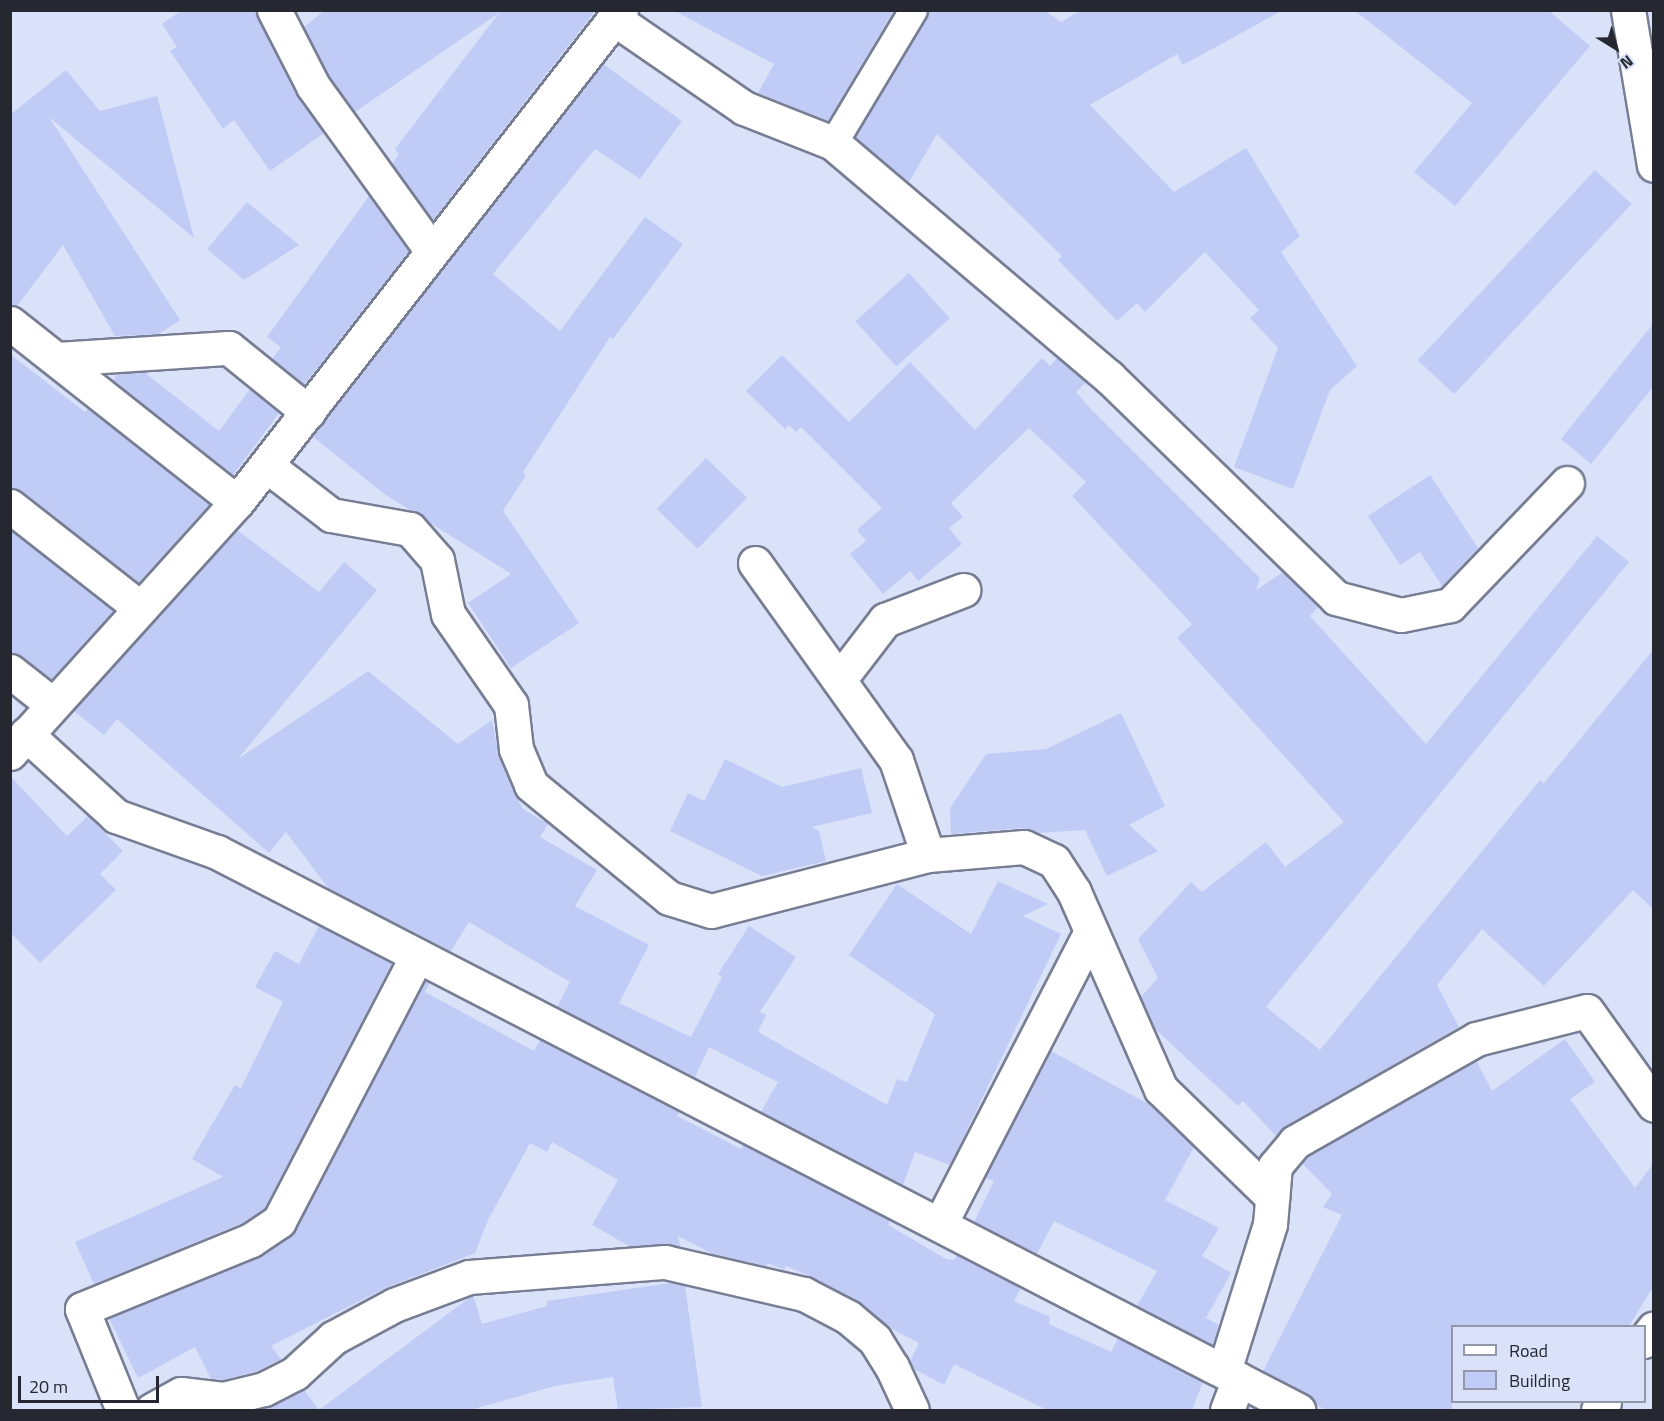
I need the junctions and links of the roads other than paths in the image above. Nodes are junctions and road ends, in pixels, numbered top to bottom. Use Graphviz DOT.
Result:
graph roads {
  1 [pos="274,10"];
  2 [pos="913,10"];
  3 [pos="1628,10"];
  4 [pos="619,15"];
  5 [pos="833,142"];
  6 [pos="1653,165"];
  7 [pos="432,251"];
  8 [pos="10,323"];
  9 [pos="57,359"];
  10 [pos="308,412"];
  11 [pos="266,465"];
  12 [pos="1567,483"];
  13 [pos="237,502"];
  14 [pos="10,506"];
  15 [pos="755,563"];
  16 [pos="963,590"];
  17 [pos="140,608"];
  18 [pos="10,671"];
  19 [pos="839,680"];
  20 [pos="52,704"];
  21 [pos="18,743"];
  22 [pos="928,855"];
  23 [pos="1091,932"];
  24 [pos="417,956"];
  25 [pos="1653,1105"];
  26 [pos="1272,1197"];
  27 [pos="940,1224"];
  28 [pos="1232,1375"];
  29 [pos="123,1410"];
  30 [pos="152,1410"];
  31 [pos="912,1410"];
  32 [pos="1227,1410"];
  33 [pos="1298,1410"];
  1 -- 7 [label="street"];
  2 -- 5 [label="lane"];
  3 -- 6 [label="street"];
  4 -- 5 [label="street"];
  4 -- 7 [label="street"];
  5 -- 12 [label="street"];
  7 -- 10 [label="street"];
  8 -- 9 [label="street"];
  9 -- 10 [label="street"];
  9 -- 13 [label="street"];
  10 -- 11 [label="street"];
  11 -- 13 [label="street"];
  11 -- 22 [label="street"];
  13 -- 17 [label="street"];
  14 -- 17 [label="street"];
  15 -- 19 [label="street"];
  16 -- 19 [label="street"];
  17 -- 20 [label="street"];
  18 -- 20 [label="street"];
  19 -- 22 [label="street"];
  20 -- 21 [label="street"];
  21 -- 24 [label="street"];
  22 -- 23 [label="street"];
  23 -- 26 [label="street"];
  23 -- 27 [label="street"];
  24 -- 27 [label="street"];
  24 -- 29 [label="street"];
  25 -- 26 [label="street"];
  26 -- 28 [label="street"];
  27 -- 28 [label="street"];
  28 -- 32 [label="street"];
  28 -- 33 [label="street"];
  30 -- 31 [label="street"];
}
